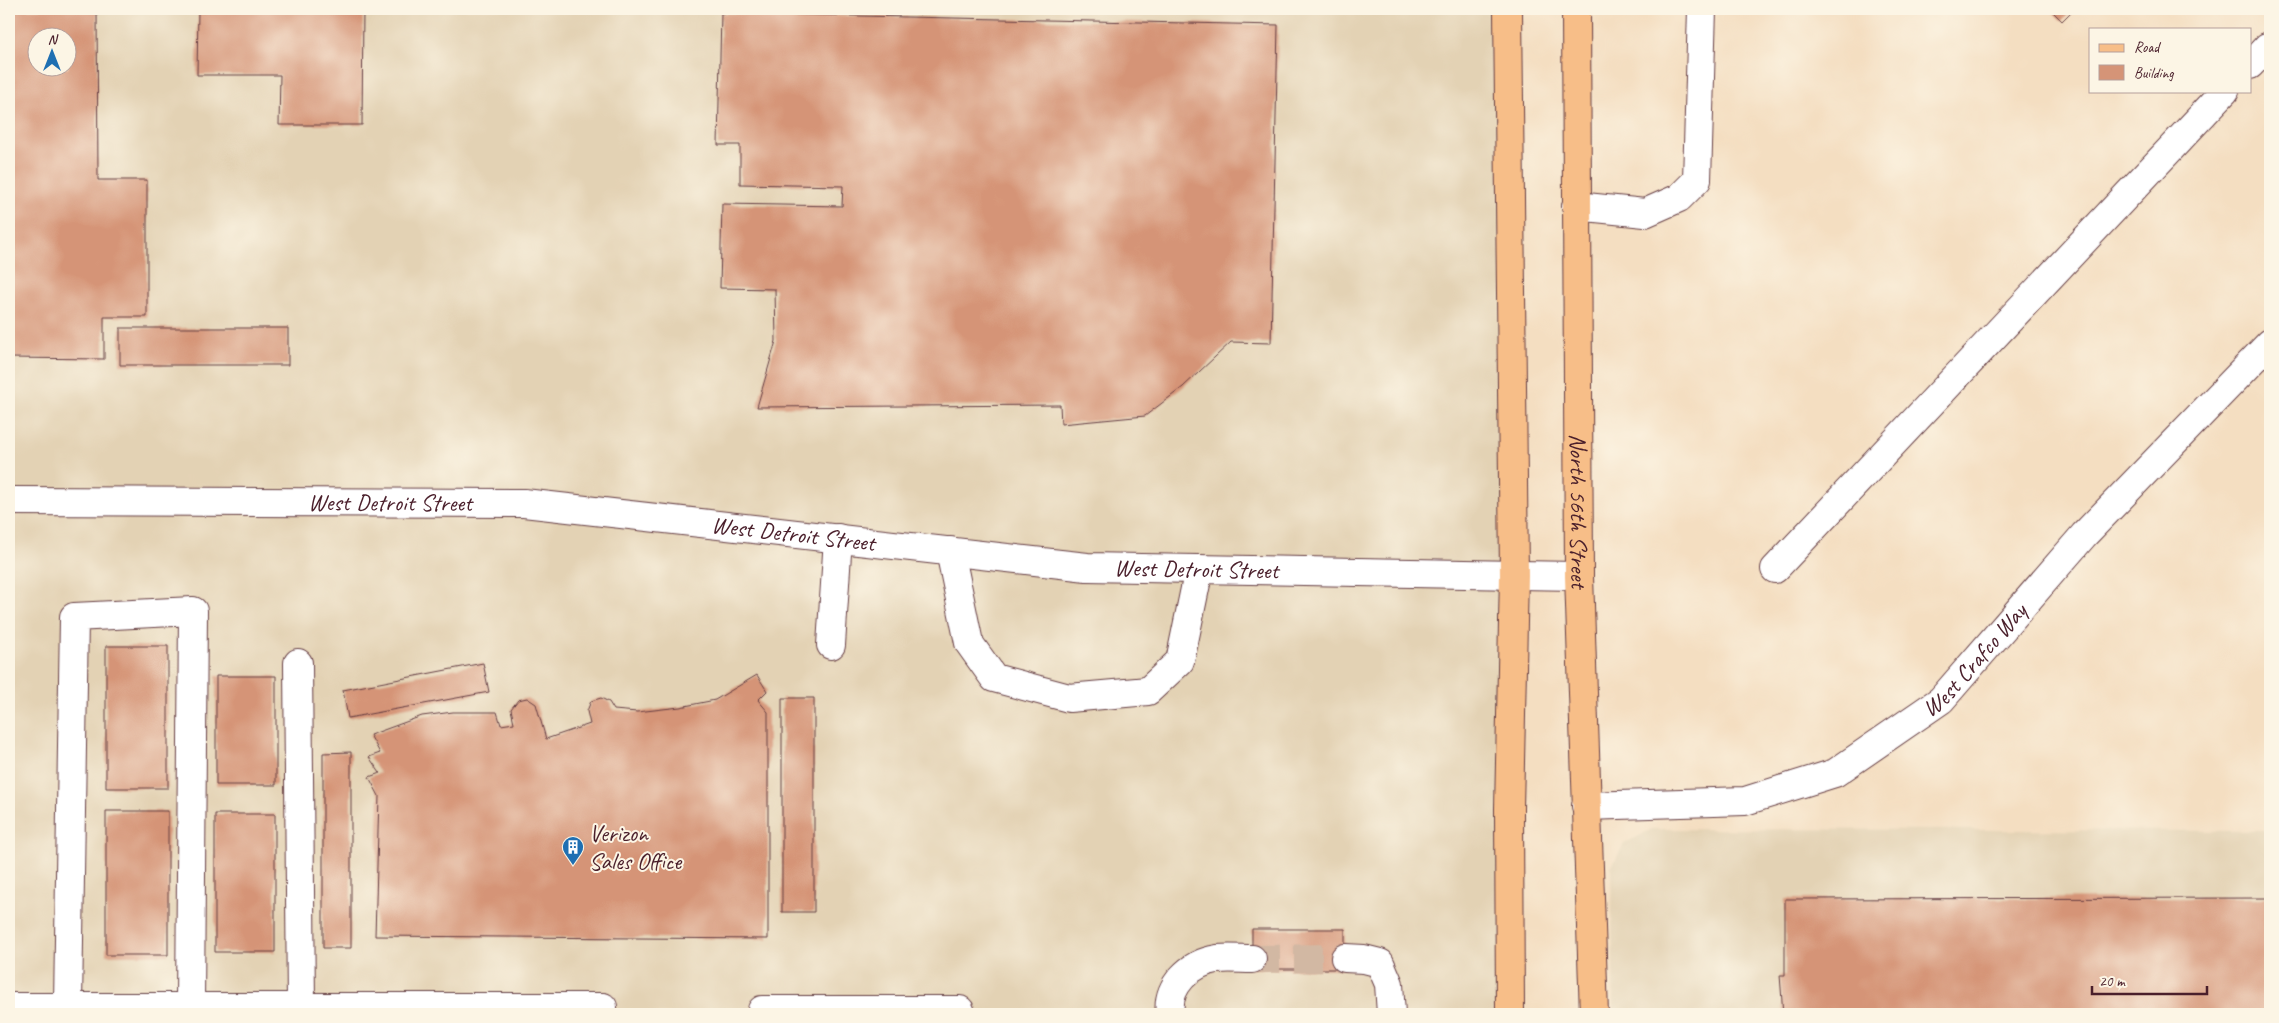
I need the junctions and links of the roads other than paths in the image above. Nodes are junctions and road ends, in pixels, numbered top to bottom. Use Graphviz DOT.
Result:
graph roads {
  1 [pos="1508,9"];
  2 [pos="1576,9"];
  3 [pos="1702,9"];
  4 [pos="2224,92"];
  5 [pos="1576,206"];
  6 [pos="2270,343"];
  7 [pos="9,501"];
  8 [pos="838,538"];
  9 [pos="950,551"];
  10 [pos="1199,568"];
  11 [pos="1775,569"];
  12 [pos="1514,575"];
  13 [pos="1579,576"];
  14 [pos="831,645"];
  15 [pos="298,663"];
  16 [pos="1586,806"];
  17 [pos="1252,958"];
  18 [pos="1345,958"];
  19 [pos="68,1005"];
  20 [pos="9,1006"];
  21 [pos="301,1006"];
  22 [pos="603,1007"];
  23 [pos="206,1009"];
  24 [pos="762,1010"];
  25 [pos="961,1014"];
  26 [pos="1170,1014"];
  27 [pos="1391,1014"];
  28 [pos="1510,1014"];
  29 [pos="1594,1014"];
  1 -- 12 [label="main road"];
  2 -- 5 [label="main road, North 56th Street"];
  3 -- 5 [label="street"];
  4 -- 11 [label="street"];
  5 -- 13 [label="main road, North 56th Street"];
  6 -- 16 [label="street, West Crafco Way"];
  7 -- 8 [label="street, West Detroit Street"];
  8 -- 9 [label="street, West Detroit Street"];
  8 -- 14 [label="street"];
  9 -- 10 [label="street, West Detroit Street"];
  9 -- 10 [label="street"];
  10 -- 12 [label="street, West Detroit Street"];
  12 -- 13 [label="street, West Detroit Street"];
  12 -- 28 [label="main road"];
  13 -- 16 [label="main road, North 56th Street"];
  15 -- 21 [label="street"];
  16 -- 29 [label="main road, North 56th Street"];
  17 -- 26 [label="street"];
  18 -- 27 [label="street"];
  19 -- 20 [label="street"];
  19 -- 23 [label="street"];
  19 -- 23 [label="street"];
  21 -- 22 [label="street"];
  21 -- 23 [label="street"];
  24 -- 25 [label="street"];
}
